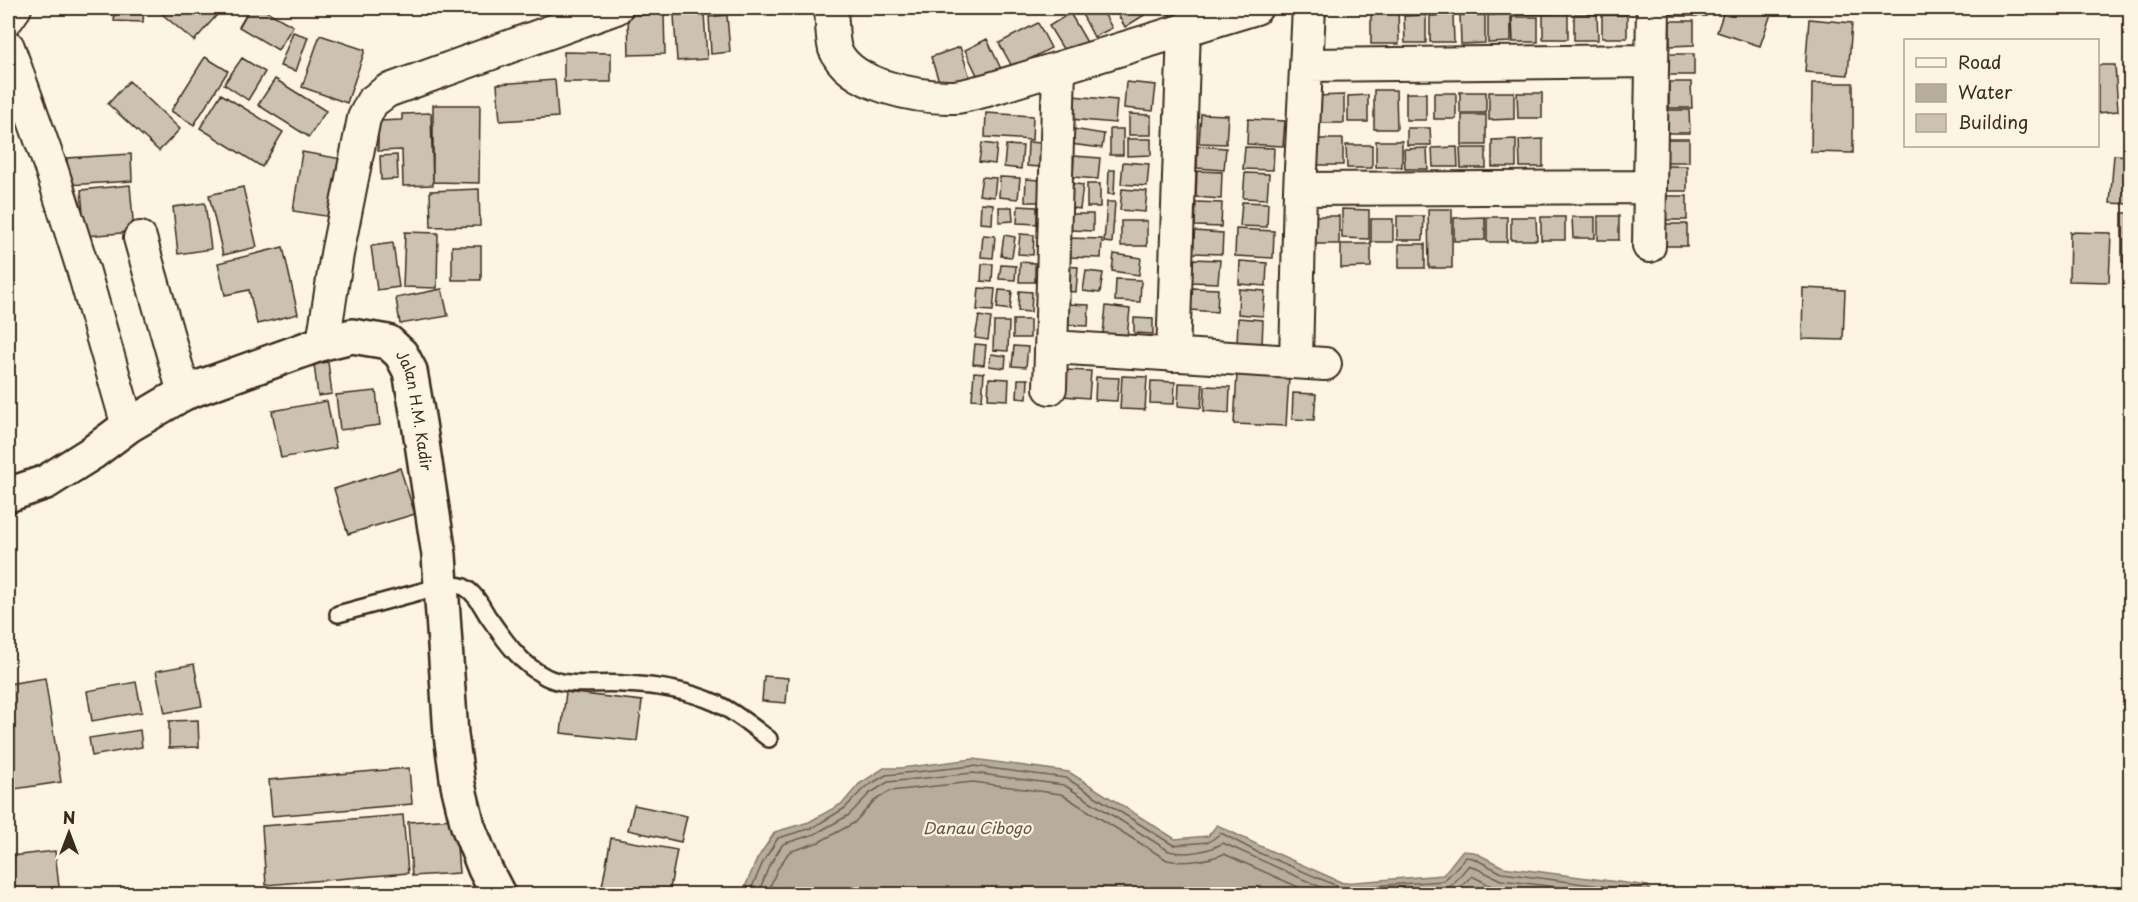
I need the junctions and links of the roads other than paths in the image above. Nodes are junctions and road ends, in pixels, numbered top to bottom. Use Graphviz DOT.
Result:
graph roads {
  1 [pos="15,8"];
  2 [pos="616,8"];
  3 [pos="831,8"];
  4 [pos="1256,8"];
  5 [pos="1309,8"];
  6 [pos="1653,8"];
  7 [pos="8,18"];
  8 [pos="1184,29"];
  9 [pos="8,47"];
  10 [pos="1652,61"];
  11 [pos="1307,64"];
  12 [pos="1059,68"];
  13 [pos="1650,187"];
  14 [pos="1300,189"];
  15 [pos="140,238"];
  16 [pos="1649,246"];
  17 [pos="323,343"];
  18 [pos="1052,347"];
  19 [pos="1173,355"];
  20 [pos="1050,388"];
  21 [pos="184,393"];
  22 [pos="128,426"];
  23 [pos="8,495"];
  24 [pos="441,586"];
  25 [pos="338,614"];
  26 [pos="769,739"];
  27 [pos="498,894"];
  1 -- 7 [label="street"];
  2 -- 17 [label="street"];
  3 -- 12 [label="street"];
  4 -- 8 [label="street"];
  5 -- 11 [label="street"];
  6 -- 10 [label="street"];
  8 -- 12 [label="street"];
  8 -- 19 [label="street"];
  9 -- 22 [label="street"];
  10 -- 11 [label="street"];
  10 -- 13 [label="street"];
  11 -- 14 [label="street"];
  12 -- 18 [label="street"];
  13 -- 14 [label="street"];
  13 -- 16 [label="street"];
  14 -- 19 [label="street"];
  15 -- 21 [label="street"];
  17 -- 21 [label="street, Jalan H.M. Kadir"];
  17 -- 24 [label="street, Jalan H.M. Kadir"];
  18 -- 19 [label="street"];
  18 -- 20 [label="street"];
  21 -- 22 [label="street, Jalan H.M. Kadir"];
  22 -- 23 [label="street, Jalan H.M. Kadir"];
  24 -- 25 [label="lane"];
  24 -- 26 [label="lane"];
  24 -- 27 [label="street, Jalan H.M. Kadir"];
}
